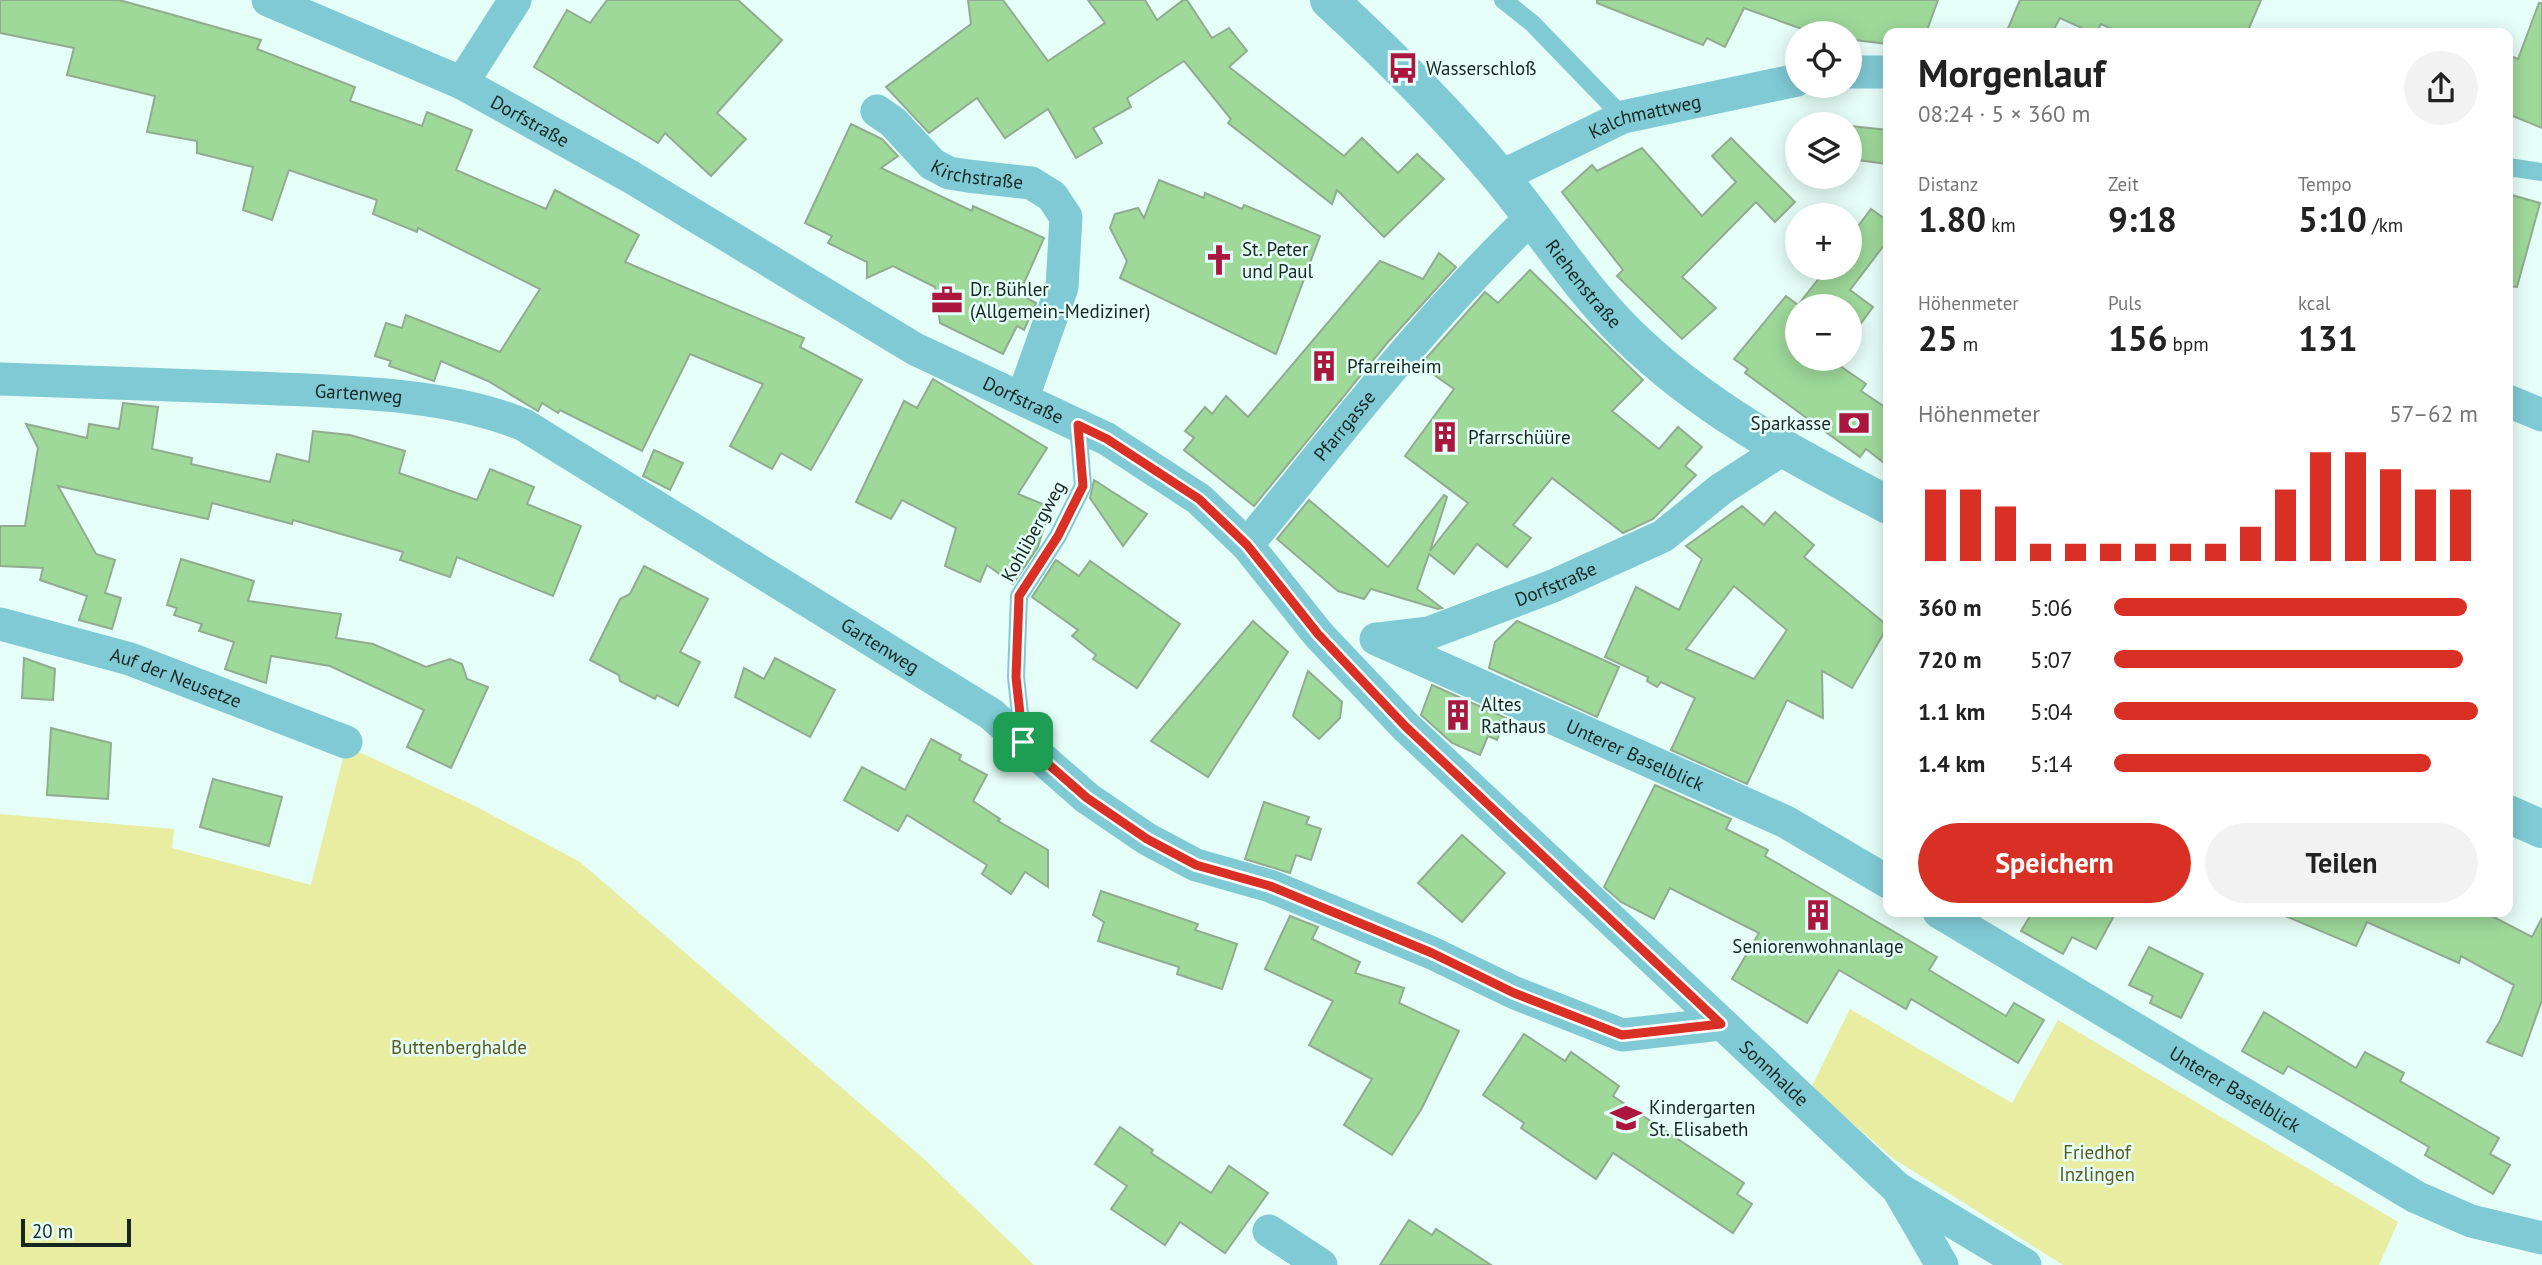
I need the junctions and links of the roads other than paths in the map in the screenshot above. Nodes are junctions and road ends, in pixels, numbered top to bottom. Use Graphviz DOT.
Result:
graph roads {
  1 [pos="268,0"];
  2 [pos="515,0"];
  3 [pos="1329,0"];
  4 [pos="1503,0"];
  5 [pos="1862,72"];
  6 [pos="1883,72"];
  7 [pos="462,83"];
  8 [pos="1785,83"];
  9 [pos="877,111"];
  10 [pos="1623,117"];
  11 [pos="2513,168"];
  12 [pos="2542,172"];
  13 [pos="1500,177"];
  14 [pos="1532,217"];
  15 [pos="0,379"];
  16 [pos="1023,397"];
  17 [pos="2513,403"];
  18 [pos="2542,415"];
  19 [pos="1078,425"];
  20 [pos="1783,449"];
  21 [pos="1883,502"];
  22 [pos="1247,545"];
  23 [pos="0,624"];
  24 [pos="1318,634"];
  25 [pos="1376,639"];
  26 [pos="1023,742"];
  27 [pos="346,743"];
  28 [pos="2513,816"];
  29 [pos="2542,829"];
  30 [pos="1883,879"];
  31 [pos="1947,917"];
  32 [pos="1721,1024"];
  33 [pos="1898,1189"];
  34 [pos="1269,1231"];
  35 [pos="2542,1238"];
  36 [pos="1321,1265"];
  37 [pos="1942,1265"];
  38 [pos="2025,1265"];
  1 -- 7 [label="street, Dorfstraße"];
  2 -- 7 [label="street"];
  3 -- 13 [label="street, Riehenstraße"];
  4 -- 10 [label="lane"];
  5 -- 6 [label="street"];
  7 -- 16 [label="street, Dorfstraße"];
  8 -- 10 [label="street, Kalchmattweg"];
  9 -- 16 [label="street, Kirchstraße"];
  10 -- 13 [label="street, Kalchmattweg"];
  11 -- 12 [label="lane"];
  13 -- 14 [label="street, Riehenstraße"];
  14 -- 20 [label="street, Riehenstraße"];
  14 -- 22 [label="street, Pfarrgasse"];
  15 -- 26 [label="street, Gartenweg"];
  16 -- 19 [label="street, Dorfstraße"];
  17 -- 18 [label="street"];
  19 -- 22 [label="street, Dorfstraße"];
  19 -- 26 [label="lane, Kohlibergweg"];
  20 -- 21 [label="street, Riehenstraße"];
  20 -- 25 [label="street, Dorfstraße"];
  22 -- 24 [label="street, Dorfstraße"];
  23 -- 27 [label="street, Auf der Neusetze"];
  24 -- 25 [label="street, Dorfstraße"];
  24 -- 32 [label="street, Sonnhalde"];
  25 -- 30 [label="street, Unterer Baselblick"];
  26 -- 32 [label="street, Gartenweg"];
  28 -- 29 [label="street"];
  31 -- 35 [label="street, Unterer Baselblick"];
  32 -- 33 [label="street, Sonnhalde"];
  33 -- 37 [label="street, Sonnhalde"];
  33 -- 38 [label="street"];
  34 -- 36 [label="street"];
}
